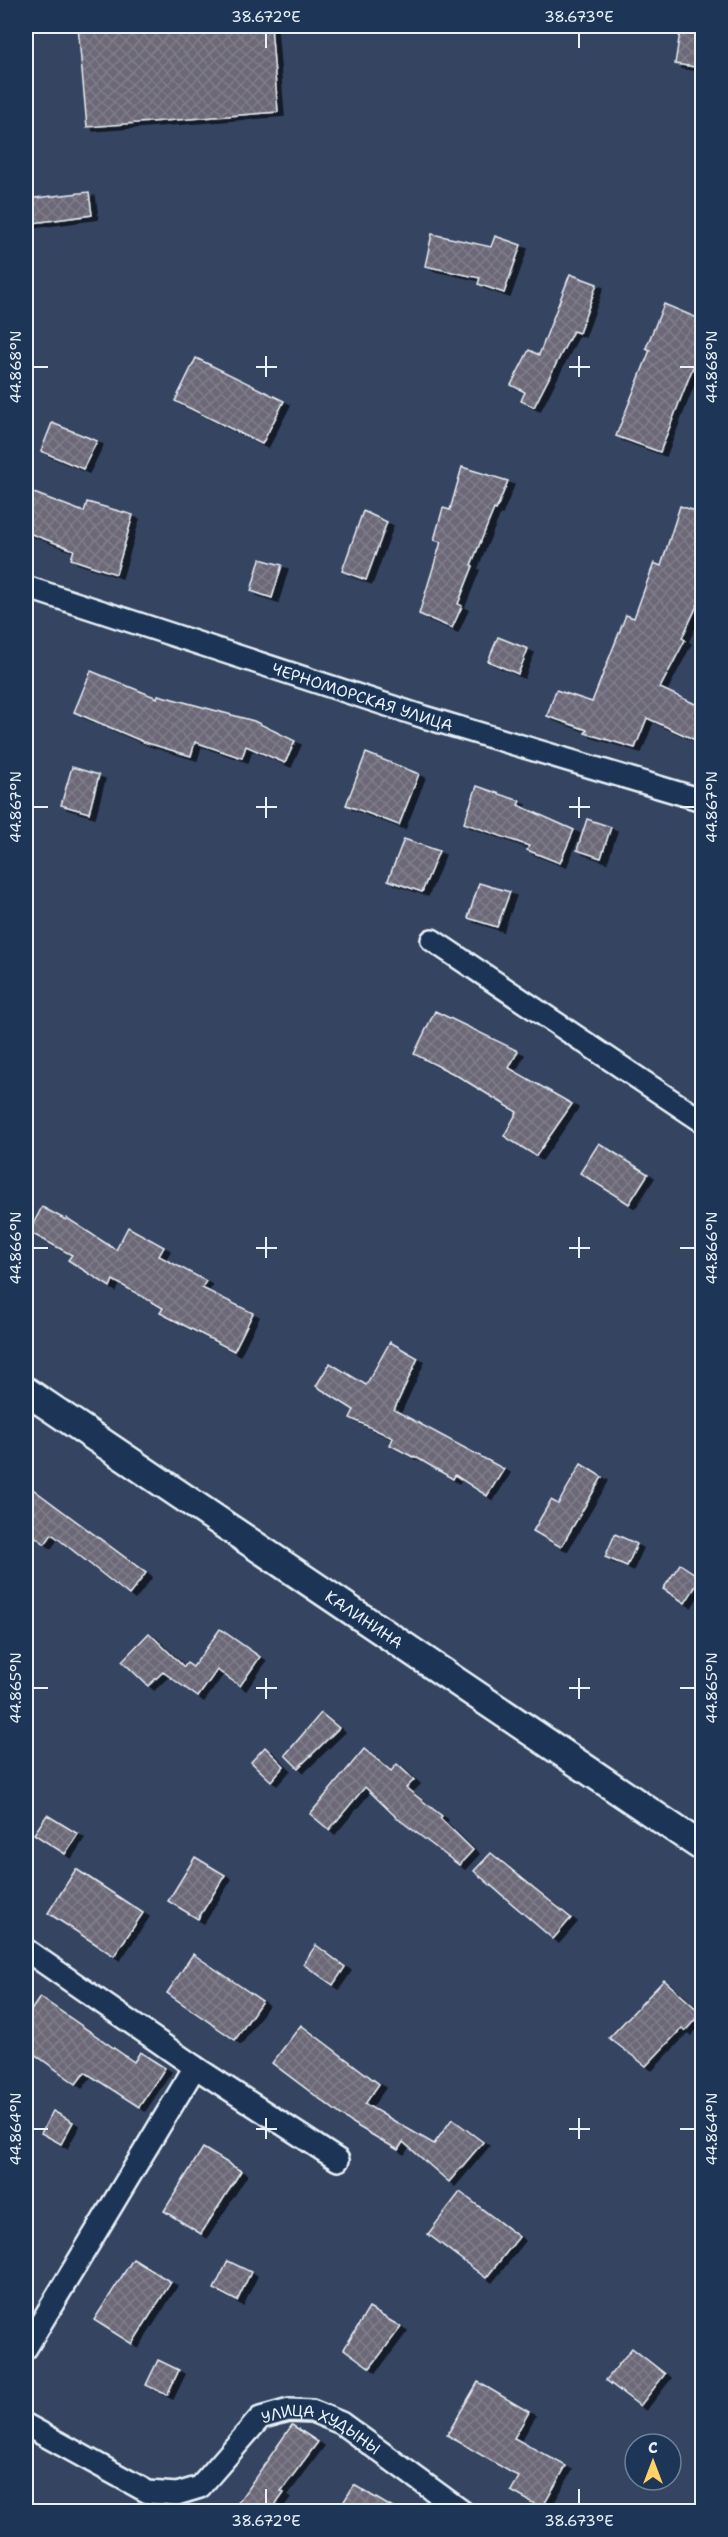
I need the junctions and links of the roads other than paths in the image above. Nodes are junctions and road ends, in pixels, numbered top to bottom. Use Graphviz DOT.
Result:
graph roads {
  1 [pos="26,587"];
  2 [pos="702,800"];
  3 [pos="432,940"];
  4 [pos="702,1121"];
  5 [pos="26,1391"];
  6 [pos="702,1847"];
  7 [pos="26,1950"];
  8 [pos="195,2067"];
  9 [pos="338,2160"];
  10 [pos="26,2348"];
  11 [pos="26,2425"];
  12 [pos="464,2511"];
  1 -- 2 [label="street, ЧЕРНОМОРСКАЯ УЛИЦА"];
  3 -- 4 [label="street"];
  5 -- 6 [label="street, КАЛИНИНА"];
  7 -- 8 [label="street"];
  8 -- 9 [label="street"];
  8 -- 10 [label="street"];
  11 -- 12 [label="street, УЛИЦА ХУДЫНЫ"];
}
